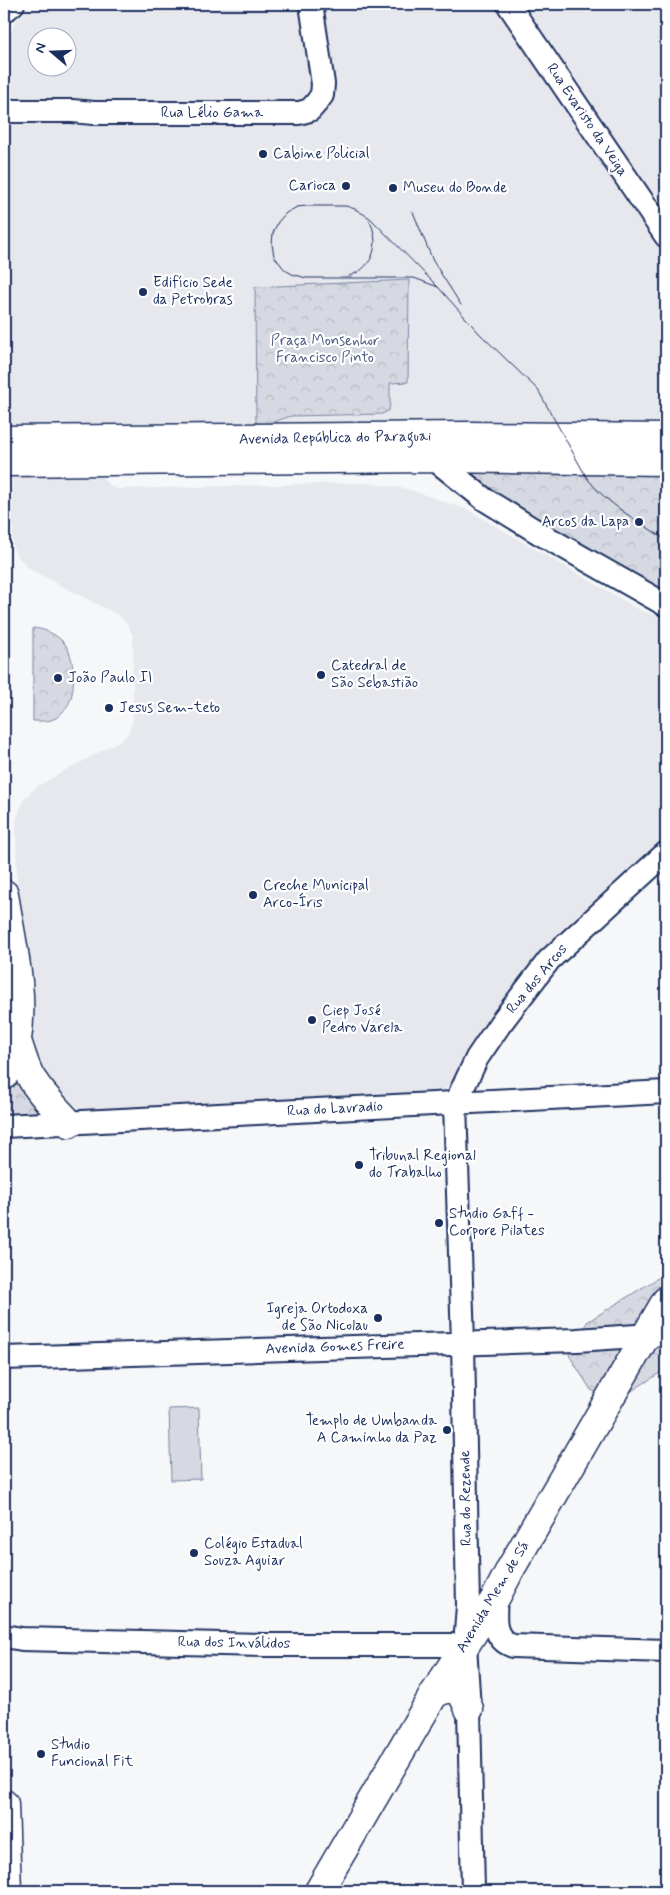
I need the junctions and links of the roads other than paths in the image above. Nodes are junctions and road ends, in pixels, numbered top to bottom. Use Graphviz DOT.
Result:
graph roads {
  1 [pos="13,4"];
  2 [pos="311,4"];
  3 [pos="508,4"];
  4 [pos="4,11"];
  5 [pos="4,111"];
  6 [pos="666,236"];
  7 [pos="666,438"];
  8 [pos="4,440"];
  9 [pos="48,451"];
  10 [pos="433,458"];
  11 [pos="666,461"];
  12 [pos="4,462"];
  13 [pos="666,605"];
  14 [pos="666,853"];
  15 [pos="4,894"];
  16 [pos="11,1007"];
  17 [pos="17,1041"];
  18 [pos="4,1075"];
  19 [pos="666,1092"];
  20 [pos="455,1104"];
  21 [pos="69,1122"];
  22 [pos="4,1126"];
  23 [pos="666,1301"];
  24 [pos="656,1335"];
  25 [pos="463,1342"];
  26 [pos="4,1358"];
  27 [pos="496,1597"];
  28 [pos="4,1636"];
  29 [pos="465,1645"];
  30 [pos="666,1651"];
  31 [pos="434,1694"];
  32 [pos="469,1709"];
  33 [pos="4,1804"];
  34 [pos="7,1891"];
  35 [pos="319,1891"];
  36 [pos="472,1891"];
  1 -- 4 [label="street"];
  2 -- 5 [label="street, Rua Lélio Gama"];
  3 -- 6 [label="street, Rua Evaristo da Veiga"];
  7 -- 9 [label="main road, Avenida República do Paraguai"];
  8 -- 9 [label="main road, Avenida República do Paraguai"];
  9 -- 10 [label="main road, Avenida República do Paraguai"];
  9 -- 12 [label="main road, Avenida República do Paraguai"];
  10 -- 11 [label="main road, Avenida República do Paraguai"];
  10 -- 13 [label="street"];
  14 -- 20 [label="street, Rua dos Arcos"];
  15 -- 16 [label="main road"];
  16 -- 17 [label="main road"];
  17 -- 18 [label="main road"];
  17 -- 21 [label="main road"];
  19 -- 20 [label="street, Rua do Lavradio"];
  20 -- 21 [label="street, Rua do Lavradio"];
  20 -- 25 [label="street, Rua do Rezende"];
  21 -- 22 [label="street, Rua do Lavradio"];
  23 -- 24 [label="main road, Avenida Mem de Sá"];
  24 -- 25 [label="street, Avenida Gomes Freire"];
  24 -- 27 [label="main road, Avenida Mem de Sá"];
  25 -- 26 [label="street, Avenida Gomes Freire"];
  25 -- 29 [label="street, Rua do Rezende"];
  27 -- 29 [label="main road, Avenida Mem de Sá"];
  27 -- 30 [label="street"];
  28 -- 29 [label="street, Rua dos Inválidos"];
  29 -- 31 [label="main road, Avenida Mem de Sá"];
  29 -- 32 [label="street, Rua do Rezende"];
  31 -- 32 [label="main road"];
  31 -- 35 [label="main road, Avenida Mem de Sá"];
  32 -- 36 [label="street, Rua do Rezende"];
  33 -- 34 [label="main road"];
}
